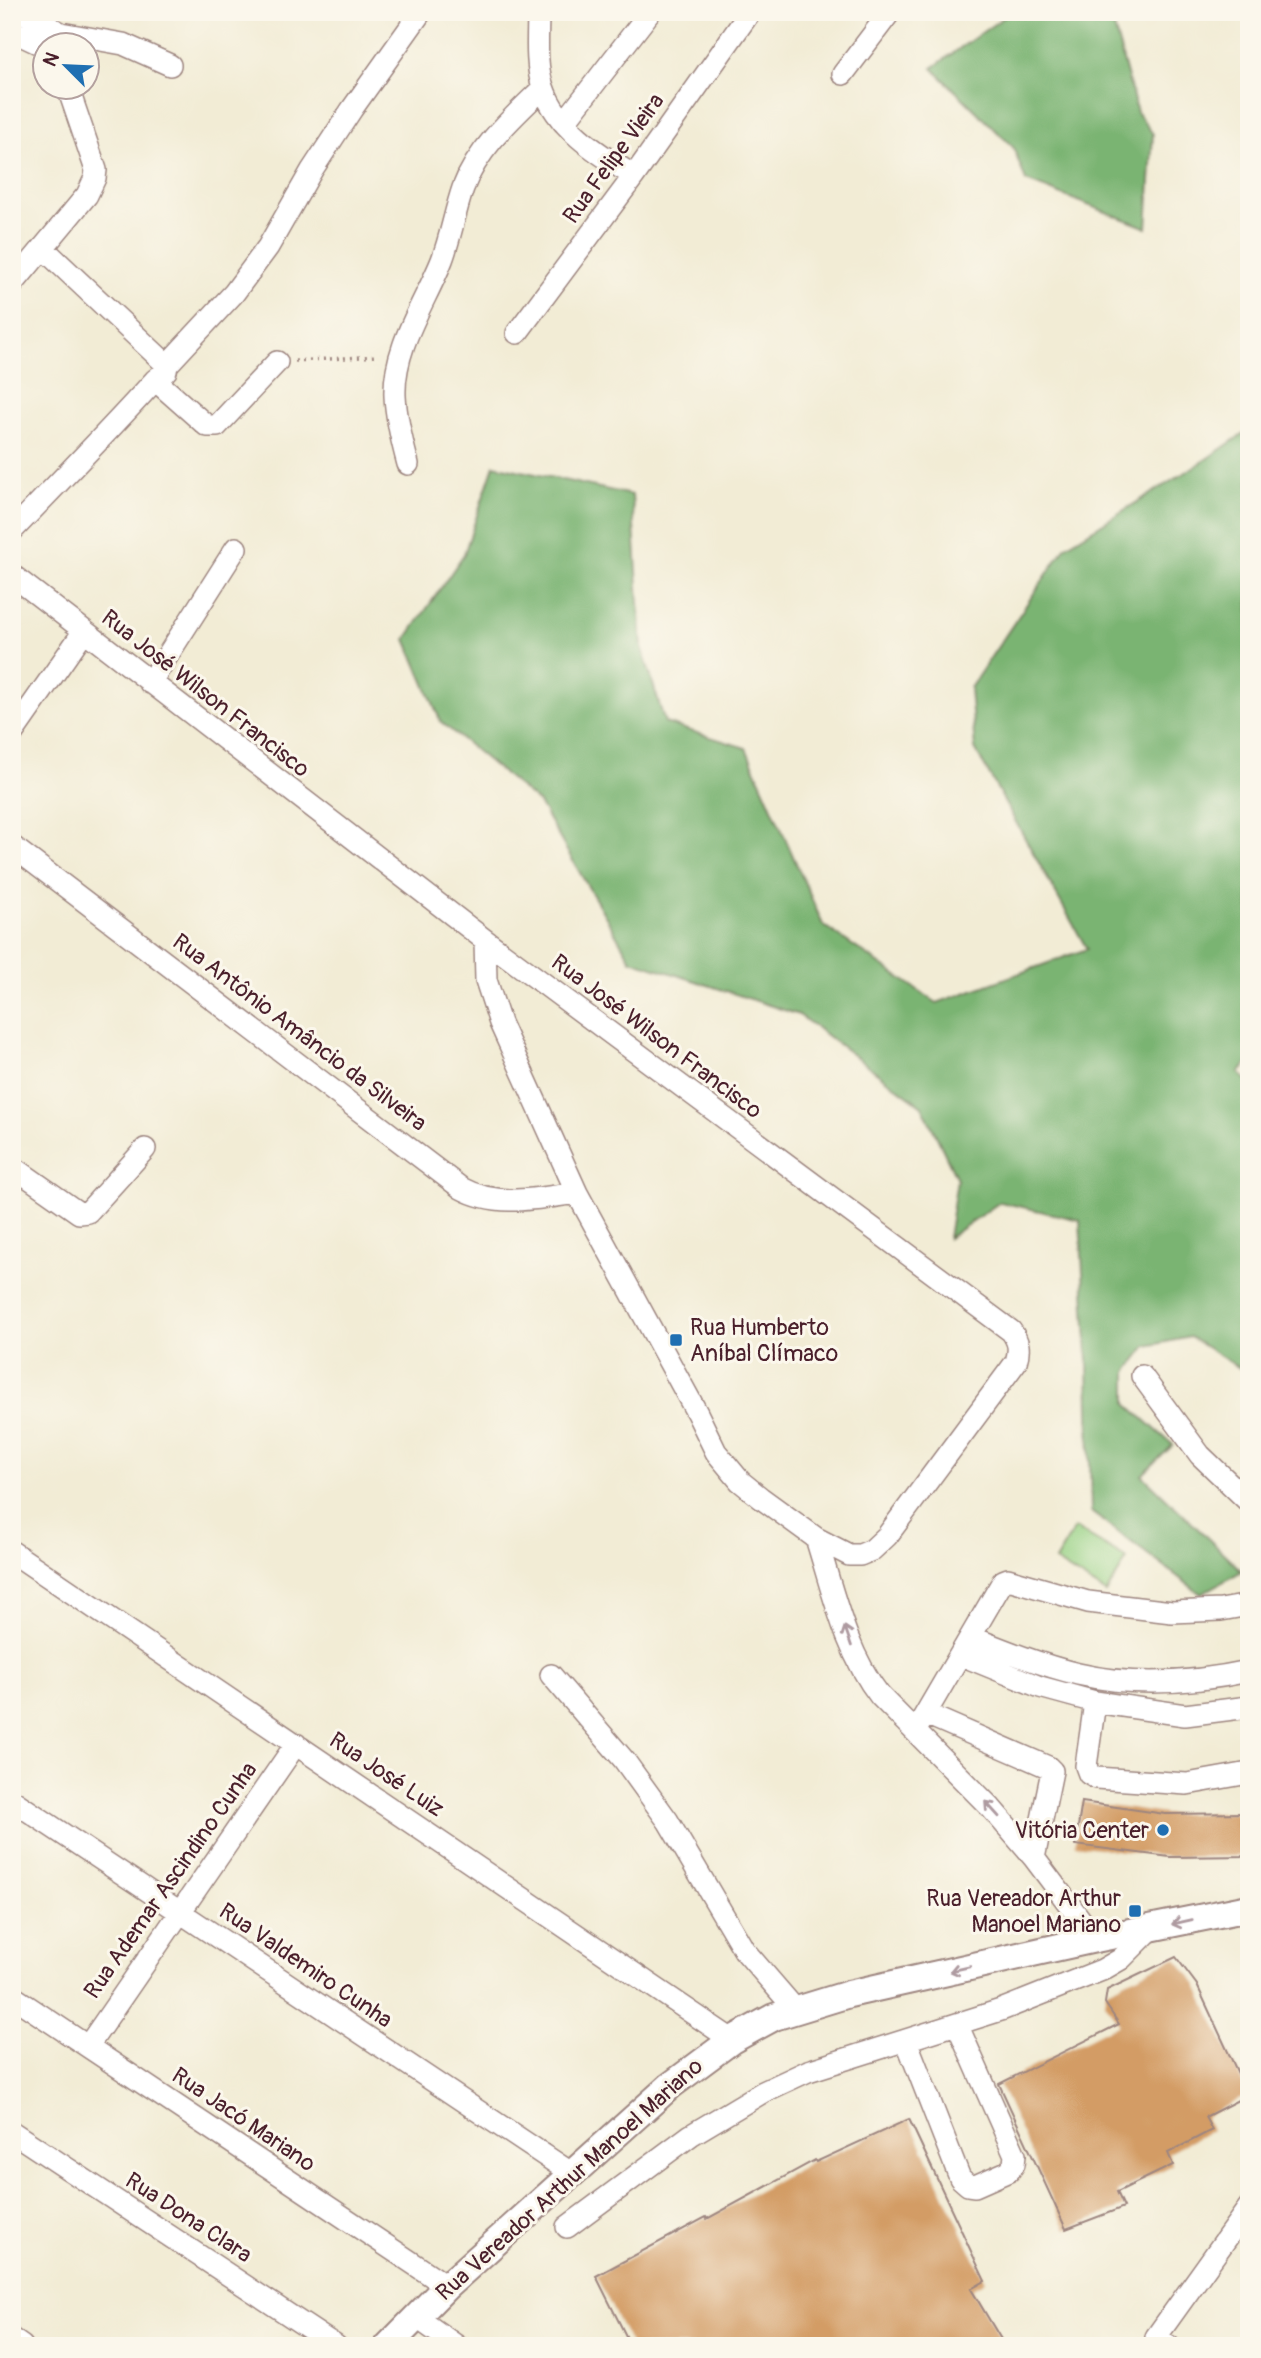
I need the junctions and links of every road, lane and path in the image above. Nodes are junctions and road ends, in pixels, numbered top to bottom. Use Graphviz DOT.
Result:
graph roads {
  1 [pos="22,12"];
  2 [pos="421,12"];
  3 [pos="538,12"];
  4 [pos="650,12"];
  5 [pos="750,12"];
  6 [pos="890,12"];
  7 [pos="12,31"];
  8 [pos="32,40"];
  9 [pos="170,65"];
  10 [pos="843,74"];
  11 [pos="542,88"];
  12 [pos="73,102"];
  13 [pos="564,123"];
  14 [pos="634,176"];
  15 [pos="44,249"];
  16 [pos="12,285"];
  17 [pos="517,333"];
  18 [pos="401,355"];
  19 [pos="277,362"];
  20 [pos="161,372"];
  21 [pos="408,464"];
  22 [pos="12,531"];
  23 [pos="236,548"];
  24 [pos="12,575"];
  25 [pos="84,631"];
  26 [pos="150,683"];
  27 [pos="12,734"];
  28 [pos="12,846"];
  29 [pos="485,940"];
  30 [pos="145,1149"];
  31 [pos="12,1166"];
  32 [pos="577,1194"];
  33 [pos="1142,1376"];
  34 [pos="1249,1502"];
  35 [pos="816,1538"];
  36 [pos="12,1552"];
  37 [pos="1249,1605"];
  38 [pos="966,1646"];
  39 [pos="1249,1671"];
  40 [pos="551,1675"];
  41 [pos="1095,1702"];
  42 [pos="1249,1707"];
  43 [pos="921,1722"];
  44 [pos="296,1744"];
  45 [pos="1249,1773"];
  46 [pos="12,1800"];
  47 [pos="1034,1858"];
  48 [pos="1249,1908"];
  49 [pos="180,1912"];
  50 [pos="1150,1930"];
  51 [pos="1095,1939"];
  52 [pos="12,1996"];
  53 [pos="795,2009"];
  54 [pos="957,2024"];
  55 [pos="732,2040"];
  56 [pos="906,2040"];
  57 [pos="88,2046"];
  58 [pos="12,2132"];
  59 [pos="571,2174"];
  60 [pos="1249,2207"];
  61 [pos="567,2227"];
  62 [pos="447,2286"];
  63 [pos="416,2317"];
  64 [pos="12,2339"];
  65 [pos="22,2346"];
  66 [pos="336,2346"];
  67 [pos="388,2346"];
  68 [pos="457,2346"];
  69 [pos="1169,2346"];
  1 -- 9 [label="street"];
  2 -- 20 [label="street"];
  3 -- 11 [label="street"];
  4 -- 13 [label="street"];
  5 -- 14 [label="street, Rua Felipe Vieira"];
  6 -- 10 [label="street"];
  7 -- 8 [label="street"];
  11 -- 13 [label="street"];
  11 -- 18 [label="street"];
  12 -- 15 [label="street"];
  13 -- 14 [label="street"];
  14 -- 17 [label="street, Rua Felipe Vieira"];
  15 -- 16 [label="street"];
  15 -- 20 [label="street"];
  18 -- 19 [label="path"];
  18 -- 21 [label="street"];
  19 -- 20 [label="street"];
  20 -- 22 [label="street"];
  23 -- 26 [label="street"];
  24 -- 25 [label="street, Rua José Wilson Francisco"];
  25 -- 26 [label="street, Rua José Wilson Francisco"];
  25 -- 27 [label="street"];
  26 -- 29 [label="street, Rua José Wilson Francisco"];
  28 -- 32 [label="street, Rua Antônio Amâncio da Silveira"];
  29 -- 32 [label="street"];
  29 -- 35 [label="street, Rua José Wilson Francisco"];
  30 -- 31 [label="street"];
  32 -- 35 [label="street"];
  33 -- 34 [label="street"];
  43 -- 35 [label="street, one-way"];
  36 -- 44 [label="street, Rua José Luiz"];
  37 -- 38 [label="street"];
  38 -- 39 [label="street"];
  38 -- 41 [label="street"];
  38 -- 43 [label="street"];
  40 -- 53 [label="street"];
  41 -- 42 [label="street"];
  41 -- 45 [label="street"];
  47 -- 43 [label="street, one-way"];
  43 -- 47 [label="street"];
  44 -- 49 [label="street, Rua Ademar Ascindino Cunha"];
  44 -- 55 [label="street, Rua José Luiz"];
  46 -- 49 [label="street, Rua Valdemiro Cunha"];
  47 -- 51 [label="street"];
  48 -- 50 [label="main road, Rua Vereador Arthur Manoel Mariano, one-way"];
  49 -- 57 [label="street, Rua Ademar Ascindino Cunha"];
  49 -- 59 [label="street, Rua Valdemiro Cunha"];
  50 -- 51 [label="main road, Rua Vereador Arthur Manoel Mariano"];
  50 -- 54 [label="street"];
  51 -- 53 [label="main road, Rua Vereador Arthur Manoel Mariano, one-way"];
  52 -- 57 [label="street, Rua Jacó Mariano"];
  53 -- 55 [label="main road, Rua Vereador Arthur Manoel Mariano"];
  54 -- 56 [label="street"];
  54 -- 56 [label="street"];
  55 -- 59 [label="main road, Rua Vereador Arthur Manoel Mariano"];
  56 -- 61 [label="street"];
  57 -- 62 [label="street, Rua Jacó Mariano"];
  58 -- 66 [label="street, Rua Dona Clara"];
  59 -- 62 [label="main road, Rua Vereador Arthur Manoel Mariano"];
  60 -- 69 [label="street"];
  62 -- 63 [label="main road, Rua Vereador Arthur Manoel Mariano"];
  63 -- 67 [label="main road, Rua Vereador Arthur Manoel Mariano"];
  63 -- 68 [label="street"];
  64 -- 65 [label="street"];
}
